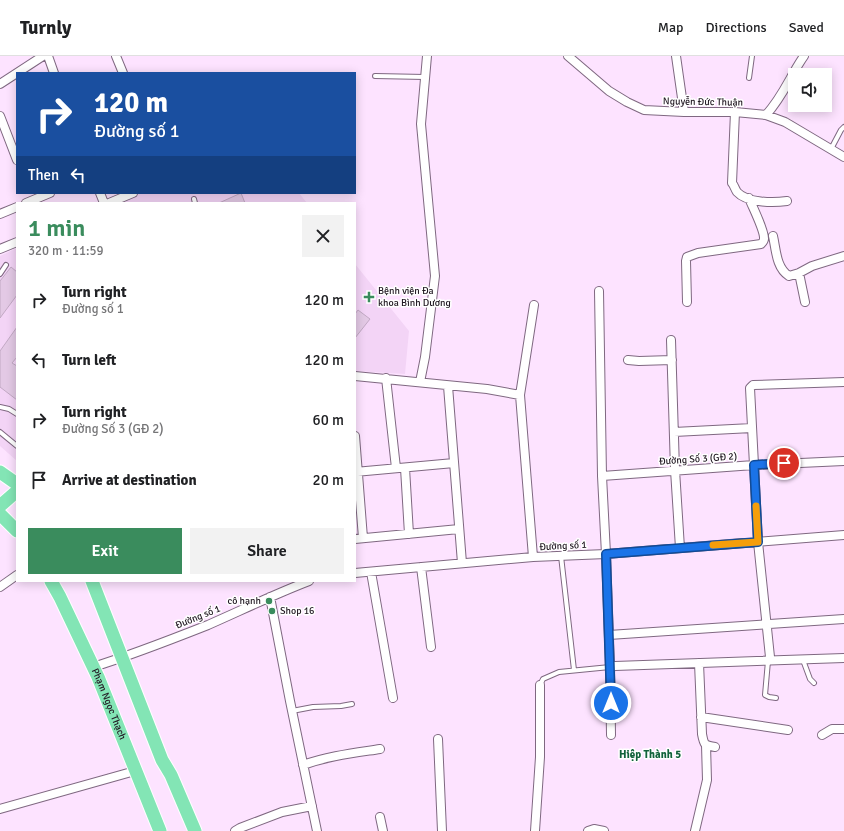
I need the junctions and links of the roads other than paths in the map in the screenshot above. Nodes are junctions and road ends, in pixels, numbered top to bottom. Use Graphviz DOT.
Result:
graph roads {
  1 [pos="42,56"];
  2 [pos="48,56"];
  3 [pos="116,56"];
  4 [pos="427,56"];
  5 [pos="568,56"];
  6 [pos="676,56"];
  7 [pos="752,56"];
  8 [pos="804,56"];
  9 [pos="18,72"];
  10 [pos="54,72"];
  11 [pos="123,72"];
  12 [pos="16,73"];
  13 [pos="375,76"];
  14 [pos="425,77"];
  15 [pos="749,78"];
  16 [pos="0,84"];
  17 [pos="684,112"];
  18 [pos="735,112"];
  19 [pos="766,114"];
  20 [pos="0,116"];
  21 [pos="844,127"];
  22 [pos="831,150"];
  23 [pos="16,157"];
  24 [pos="844,157"];
  25 [pos="47,194"];
  26 [pos="131,194"];
  27 [pos="749,198"];
  28 [pos="31,200"];
  29 [pos="787,201"];
  30 [pos="111,202"];
  31 [pos="16,207"];
  32 [pos="0,214"];
  33 [pos="773,236"];
  34 [pos="16,242"];
  35 [pos="0,249"];
  36 [pos="844,256"];
  37 [pos="6,265"];
  38 [pos="799,273"];
  39 [pos="0,274"];
  40 [pos="599,291"];
  41 [pos="687,302"];
  42 [pos="805,302"];
  43 [pos="534,304"];
  44 [pos="671,340"];
  45 [pos="628,360"];
  46 [pos="672,360"];
  47 [pos="356,376"];
  48 [pos="386,378"];
  49 [pos="420,382"];
  50 [pos="844,382"];
  51 [pos="448,386"];
  52 [pos="520,395"];
  53 [pos="0,407"];
  54 [pos="16,413"];
  55 [pos="752,428"];
  56 [pos="0,432"];
  57 [pos="674,432"];
  58 [pos="16,445"];
  59 [pos="844,461"];
  60 [pos="454,463"];
  61 [pos="754,465"];
  62 [pos="396,468"];
  63 [pos="405,468"];
  64 [pos="675,470"];
  65 [pos="0,472"];
  66 [pos="356,472"];
  67 [pos="602,476"];
  68 [pos="16,483"];
  69 [pos="16,492"];
  70 [pos="0,506"];
  71 [pos="0,514"];
  72 [pos="459,529"];
  73 [pos="16,531"];
  74 [pos="409,534"];
  75 [pos="844,535"];
  76 [pos="359,538"];
  77 [pos="758,542"];
  78 [pos="680,548"];
  79 [pos="606,554"];
  80 [pos="560,556"];
  81 [pos="532,557"];
  82 [pos="462,563"];
  83 [pos="421,567"];
  84 [pos="371,572"];
  85 [pos="356,573"];
  86 [pos="16,576"];
  87 [pos="52,582"];
  88 [pos="92,582"];
  89 [pos="307,582"];
  90 [pos="0,587"];
  91 [pos="270,597"];
  92 [pos="844,619"];
  93 [pos="766,624"];
  94 [pos="609,635"];
  95 [pos="431,647"];
  96 [pos="123,658"];
  97 [pos="844,658"];
  98 [pos="803,660"];
  99 [pos="768,661"];
  100 [pos="699,663"];
  101 [pos="93,667"];
  102 [pos="610,667"];
  103 [pos="574,670"];
  104 [pos="814,683"];
  105 [pos="540,685"];
  106 [pos="393,698"];
  107 [pos="776,698"];
  108 [pos="352,704"];
  109 [pos="292,711"];
  110 [pos="701,717"];
  111 [pos="844,729"];
  112 [pos="788,730"];
  113 [pos="822,734"];
  114 [pos="610,735"];
  115 [pos="438,739"];
  116 [pos="380,749"];
  117 [pos="303,765"];
  118 [pos="136,771"];
  119 [pos="312,806"];
  120 [pos="0,809"];
  121 [pos="380,816"];
  122 [pos="160,831"];
  123 [pos="195,831"];
  124 [pos="235,831"];
  125 [pos="317,831"];
  126 [pos="383,831"];
  127 [pos="442,831"];
  128 [pos="535,831"];
  129 [pos="588,831"];
  130 [pos="604,831"];
  131 [pos="695,831"];
  1 -- 9 [label="street"];
  2 -- 10 [label="street"];
  3 -- 11 [label="street"];
  4 -- 14 [label="street"];
  5 -- 17 [label="street, Nguyễn Đức Thuận"];
  6 -- 17 [label="street"];
  7 -- 15 [label="lane"];
  8 -- 19 [label="street"];
  12 -- 16 [label="street"];
  13 -- 14 [label="lane"];
  14 -- 49 [label="street"];
  17 -- 18 [label="street, Nguyễn Đức Thuận"];
  18 -- 19 [label="street, Nguyễn Đức Thuận"];
  18 -- 27 [label="street"];
  19 -- 22 [label="street, Nguyễn Đức Thuận"];
  20 -- 23 [label="street"];
  21 -- 22 [label="lane"];
  22 -- 24 [label="street, Nguyễn Đức Thuận"];
  25 -- 28 [label="street"];
  26 -- 30 [label="street"];
  27 -- 29 [label="street"];
  27 -- 41 [label="street"];
  31 -- 32 [label="street"];
  33 -- 38 [label="street"];
  34 -- 35 [label="street"];
  36 -- 38 [label="street"];
  37 -- 39 [label="lane"];
  38 -- 42 [label="street"];
  40 -- 67 [label="street"];
  43 -- 52 [label="street"];
  44 -- 46 [label="street"];
  45 -- 46 [label="street"];
  46 -- 57 [label="street"];
  47 -- 48 [label="street"];
  48 -- 49 [label="street"];
  48 -- 62 [label="street"];
  49 -- 51 [label="street"];
  50 -- 55 [label="street"];
  51 -- 52 [label="street"];
  51 -- 60 [label="street"];
  52 -- 81 [label="street"];
  53 -- 54 [label="lane"];
  55 -- 57 [label="street"];
  55 -- 61 [label="street"];
  56 -- 58 [label="lane"];
  57 -- 64 [label="street"];
  59 -- 61 [label="street, Đường Số 3 (GĐ 2)"];
  60 -- 63 [label="street"];
  60 -- 72 [label="street"];
  61 -- 64 [label="street, Đường Số 3 (GĐ 2)"];
  61 -- 77 [label="street"];
  62 -- 63 [label="street"];
  62 -- 66 [label="street"];
  63 -- 74 [label="street"];
  64 -- 67 [label="street, Đường Số 3 (GĐ 2)"];
  64 -- 78 [label="street"];
  65 -- 68 [label="main road"];
  66 -- 76 [label="street"];
  67 -- 79 [label="street"];
  69 -- 70 [label="main road"];
  71 -- 73 [label="main road"];
  72 -- 74 [label="street"];
  72 -- 82 [label="street"];
  74 -- 76 [label="street"];
  75 -- 77 [label="street, Đường số 1"];
  77 -- 78 [label="street, Đường số 1"];
  77 -- 93 [label="street"];
  78 -- 79 [label="street, Đường số 1"];
  79 -- 80 [label="street, Đường số 1"];
  79 -- 94 [label="street"];
  80 -- 81 [label="street, Đường số 1"];
  80 -- 103 [label="lane"];
  81 -- 82 [label="street, Đường số 1"];
  82 -- 83 [label="street, Đường số 1"];
  83 -- 84 [label="street, Đường số 1"];
  83 -- 95 [label="street"];
  84 -- 85 [label="street, Đường số 1"];
  84 -- 106 [label="street"];
  86 -- 90 [label="street"];
  87 -- 101 [label="main road, Phạm Ngọc Thạch"];
  88 -- 96 [label="main road"];
  89 -- 91 [label="street, Đường số 1"];
  91 -- 96 [label="street, Đường số 1"];
  91 -- 109 [label="street"];
  92 -- 93 [label="street"];
  93 -- 94 [label="street"];
  93 -- 99 [label="street"];
  94 -- 102 [label="street"];
  96 -- 101 [label="street, Đường số 1"];
  96 -- 123 [label="main road"];
  97 -- 98 [label="street"];
  98 -- 99 [label="street"];
  98 -- 104 [label="lane"];
  99 -- 100 [label="street"];
  99 -- 107 [label="lane"];
  100 -- 102 [label="street"];
  100 -- 110 [label="street"];
  101 -- 118 [label="main road, Phạm Ngọc Thạch"];
  102 -- 103 [label="lane"];
  102 -- 114 [label="street"];
  103 -- 105 [label="lane"];
  105 -- 128 [label="street"];
  108 -- 109 [label="lane"];
  109 -- 117 [label="street"];
  110 -- 112 [label="street"];
  110 -- 131 [label="street"];
  111 -- 113 [label="street"];
  115 -- 127 [label="street"];
  116 -- 117 [label="street"];
  117 -- 119 [label="street"];
  118 -- 120 [label="street"];
  118 -- 122 [label="main road, Phạm Ngọc Thạch"];
  119 -- 124 [label="street"];
  119 -- 125 [label="street"];
  121 -- 126 [label="street"];
  129 -- 130 [label="street"];
}
